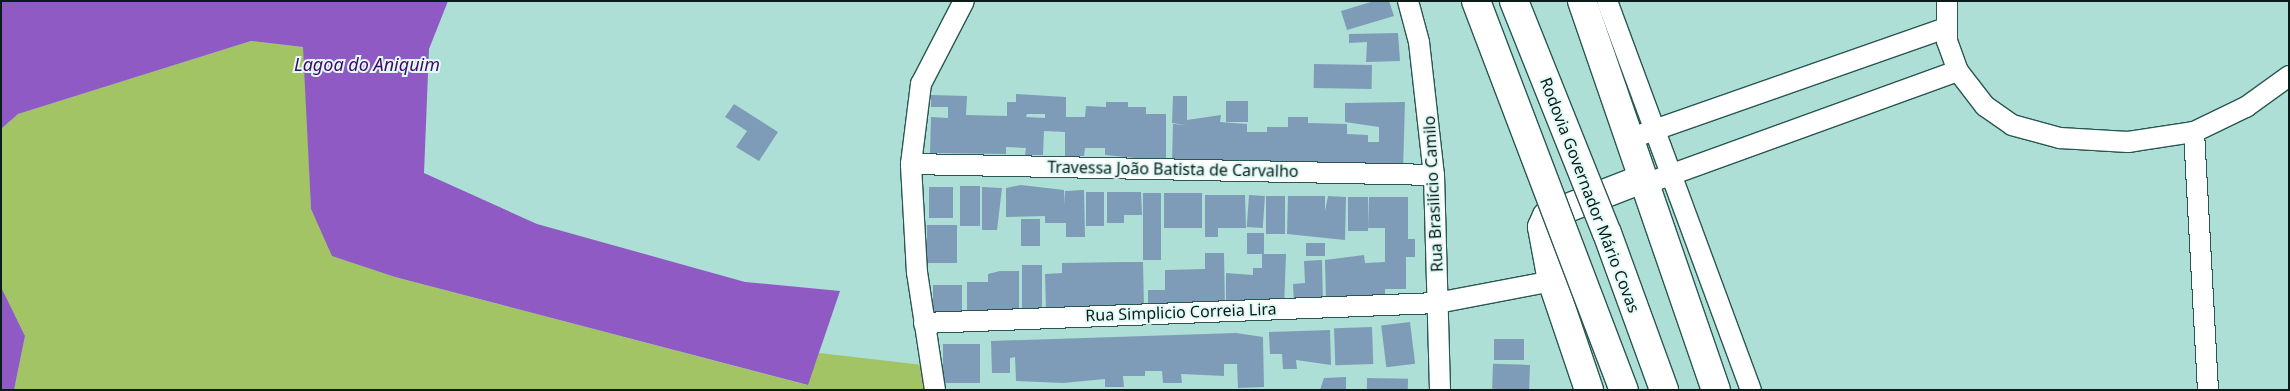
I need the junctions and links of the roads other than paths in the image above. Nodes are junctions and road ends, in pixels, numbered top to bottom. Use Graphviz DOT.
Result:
graph roads {
  1 [pos="964,1"];
  2 [pos="1408,1"];
  3 [pos="1476,1"];
  4 [pos="1514,1"];
  5 [pos="1582,1"];
  6 [pos="1607,1"];
  7 [pos="1947,1"];
  8 [pos="1946,28"];
  9 [pos="1958,71"];
  10 [pos="2289,76"];
  11 [pos="1655,130"];
  12 [pos="2194,132"];
  13 [pos="1629,138"];
  14 [pos="911,164"];
  15 [pos="1434,175"];
  16 [pos="1673,175"];
  17 [pos="1644,184"];
  18 [pos="1552,281"];
  19 [pos="1437,302"];
  20 [pos="924,323"];
  21 [pos="935,390"];
  22 [pos="1440,390"];
  23 [pos="1589,390"];
  24 [pos="1624,390"];
  25 [pos="1664,390"];
  26 [pos="1716,390"];
  27 [pos="1751,390"];
  28 [pos="2208,390"];
  1 -- 14 [label="street"];
  2 -- 15 [label="street, Rua Brasilício Camilo"];
  3 -- 24 [label="main road, bridge"];
  4 -- 25 [label="main road, Rodovia Governador Mário Covas, bridge"];
  5 -- 13 [label="main road"];
  6 -- 11 [label="street"];
  7 -- 8 [label="street"];
  8 -- 9 [label="street"];
  8 -- 11 [label="street"];
  9 -- 12 [label="street"];
  9 -- 16 [label="street"];
  10 -- 12 [label="street"];
  11 -- 13 [label="street"];
  11 -- 16 [label="street"];
  12 -- 28 [label="street"];
  13 -- 17 [label="main road"];
  14 -- 15 [label="street, Travessa João Batista de Carvalho"];
  14 -- 20 [label="street"];
  15 -- 19 [label="street, Rua Brasilício Camilo"];
  16 -- 17 [label="street"];
  16 -- 27 [label="street"];
  17 -- 18 [label="main road"];
  17 -- 26 [label="main road"];
  18 -- 19 [label="street, Rua Simplicio Correia Lira"];
  18 -- 23 [label="main road"];
  19 -- 20 [label="street, Rua Simplicio Correia Lira"];
  19 -- 22 [label="street, Rua Brasilício Camilo"];
  20 -- 21 [label="street"];
}
